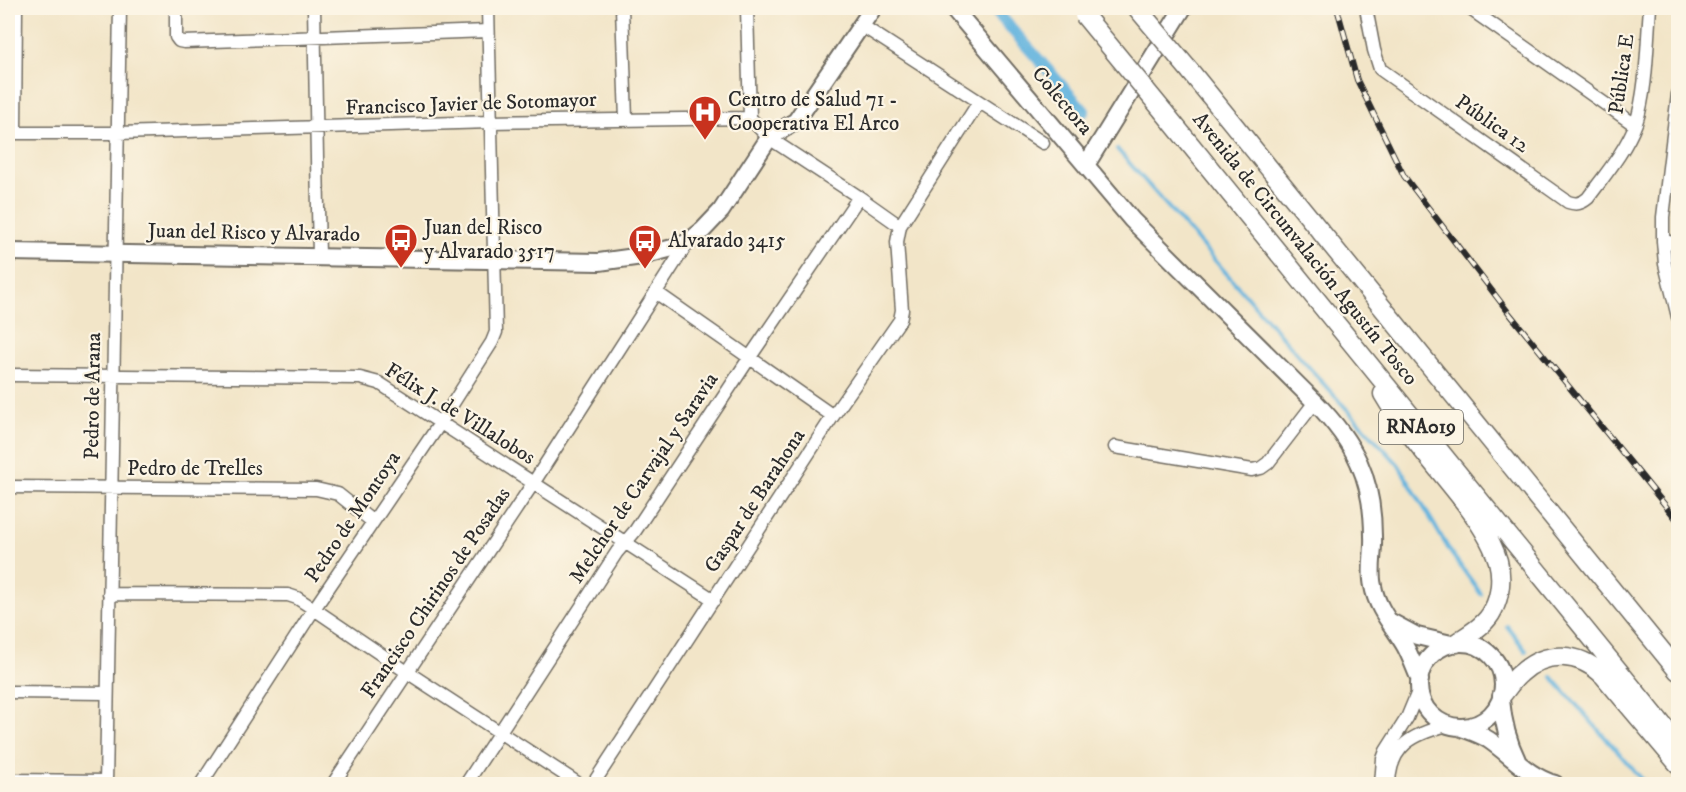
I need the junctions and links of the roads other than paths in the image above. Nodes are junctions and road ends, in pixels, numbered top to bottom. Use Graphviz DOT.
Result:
graph roads {
  1 [pos="16,8"];
  2 [pos="120,8"];
  3 [pos="176,8"];
  4 [pos="314,8"];
  5 [pos="488,8"];
  6 [pos="622,8"];
  7 [pos="747,8"];
  8 [pos="873,8"];
  9 [pos="953,8"];
  10 [pos="1137,8"];
  11 [pos="1183,8"];
  12 [pos="1366,8"];
  13 [pos="1469,8"];
  14 [pos="1650,8"];
  15 [pos="1082,11"];
  16 [pos="861,25"];
  17 [pos="489,31"];
  18 [pos="314,37"];
  19 [pos="1678,94"];
  20 [pos="979,102"];
  21 [pos="750,118"];
  22 [pos="626,119"];
  23 [pos="491,122"];
  24 [pos="1635,125"];
  25 [pos="316,127"];
  26 [pos="11,133"];
  27 [pos="118,133"];
  28 [pos="769,138"];
  29 [pos="1043,143"];
  30 [pos="1086,165"];
  31 [pos="859,197"];
  32 [pos="1584,202"];
  33 [pos="900,226"];
  34 [pos="688,242"];
  35 [pos="1663,242"];
  36 [pos="1678,244"];
  37 [pos="8,252"];
  38 [pos="116,254"];
  39 [pos="319,257"];
  40 [pos="495,260"];
  41 [pos="657,292"];
  42 [pos="1678,317"];
  43 [pos="1357,349"];
  44 [pos="750,357"];
  45 [pos="8,375"];
  46 [pos="113,376"];
  47 [pos="1315,402"];
  48 [pos="833,416"];
  49 [pos="441,422"];
  50 [pos="1115,447"];
  51 [pos="534,482"];
  52 [pos="8,487"];
  53 [pos="111,488"];
  54 [pos="373,522"];
  55 [pos="625,542"];
  56 [pos="109,594"];
  57 [pos="714,600"];
  58 [pos="314,609"];
  59 [pos="1388,620"];
  60 [pos="1453,643"];
  61 [pos="1678,671"];
  62 [pos="407,672"];
  63 [pos="1420,684"];
  64 [pos="8,692"];
  65 [pos="107,693"];
  66 [pos="1501,698"];
  67 [pos="1452,726"];
  68 [pos="500,734"];
  69 [pos="1678,744"];
  70 [pos="1519,763"];
  71 [pos="1678,764"];
  72 [pos="15,781"];
  73 [pos="106,783"];
  74 [pos="201,784"];
  75 [pos="333,784"];
  76 [pos="466,784"];
  77 [pos="579,784"];
  78 [pos="593,784"];
  79 [pos="1381,784"];
  80 [pos="1389,784"];
  81 [pos="1555,784"];
  1 -- 26 [label="street"];
  2 -- 27 [label="street, Pedro de Arana"];
  3 -- 18 [label="street"];
  4 -- 18 [label="street"];
  5 -- 17 [label="street, Pedro de Montoya"];
  6 -- 22 [label="street"];
  7 -- 21 [label="street"];
  8 -- 16 [label="main road"];
  9 -- 30 [label="main road, Colectora"];
  10 -- 61 [label="highway, Avenida de Circunvalación Agustín Tosco / RNA019, bridge"];
  11 -- 30 [label="main road, Colectora"];
  12 -- 32 [label="street, Pública 12"];
  13 -- 24 [label="street"];
  14 -- 24 [label="street, Pública E"];
  15 -- 43 [label="highway, Avenida de Circunvalación Agustín Tosco / RNA019, bridge"];
  16 -- 20 [label="street"];
  16 -- 28 [label="main road"];
  17 -- 18 [label="street"];
  17 -- 23 [label="street, Pedro de Montoya"];
  18 -- 25 [label="street"];
  19 -- 35 [label="street"];
  20 -- 29 [label="street"];
  20 -- 33 [label="street"];
  21 -- 22 [label="street, Francisco Javier de Sotomayor"];
  21 -- 28 [label="street"];
  22 -- 23 [label="street, Francisco Javier de Sotomayor"];
  23 -- 25 [label="street, Francisco Javier de Sotomayor"];
  23 -- 40 [label="street, Pedro de Montoya"];
  24 -- 32 [label="street, Pública E"];
  25 -- 27 [label="street, Francisco Javier de Sotomayor"];
  25 -- 39 [label="street"];
  26 -- 27 [label="street, Francisco Javier de Sotomayor"];
  27 -- 38 [label="street, Pedro de Arana"];
  28 -- 31 [label="street"];
  28 -- 34 [label="main road, Juan del Risco y Alvarado"];
  30 -- 47 [label="main road"];
  31 -- 33 [label="street"];
  31 -- 44 [label="street, Melchor de Carvajal y Saravia"];
  33 -- 48 [label="street, Gaspar de Barahona"];
  34 -- 40 [label="main road, Juan del Risco y Alvarado"];
  34 -- 41 [label="street, Francisco Chirinos de Posadas"];
  35 -- 36 [label="street"];
  35 -- 42 [label="street"];
  37 -- 38 [label="main road, Juan del Risco y Alvarado"];
  38 -- 39 [label="main road, Juan del Risco y Alvarado"];
  38 -- 46 [label="street, Pedro de Arana"];
  39 -- 40 [label="main road, Juan del Risco y Alvarado"];
  40 -- 49 [label="street, Pedro de Montoya"];
  41 -- 44 [label="street"];
  41 -- 51 [label="street, Francisco Chirinos de Posadas"];
  43 -- 60 [label="highway"];
  43 -- 69 [label="highway, Avenida de Circunvalación Agustín Tosco / RNA019"];
  44 -- 48 [label="street"];
  44 -- 55 [label="street, Melchor de Carvajal y Saravia"];
  45 -- 46 [label="street, Félix J. de Villalobos"];
  46 -- 49 [label="street, Félix J. de Villalobos"];
  46 -- 53 [label="street, Pedro de Arana"];
  47 -- 50 [label="street"];
  47 -- 59 [label="main road"];
  48 -- 57 [label="street, Gaspar de Barahona"];
  49 -- 51 [label="street, Félix J. de Villalobos"];
  49 -- 54 [label="street, Pedro de Montoya"];
  51 -- 55 [label="street, Félix J. de Villalobos"];
  51 -- 62 [label="street, Francisco Chirinos de Posadas"];
  52 -- 53 [label="street, Pedro de Trelles"];
  53 -- 54 [label="street, Pedro de Trelles"];
  53 -- 56 [label="street, Pedro de Arana"];
  54 -- 58 [label="street, Pedro de Montoya"];
  55 -- 57 [label="street, Félix J. de Villalobos"];
  55 -- 68 [label="street, Melchor de Carvajal y Saravia"];
  56 -- 58 [label="street"];
  56 -- 65 [label="street, Pedro de Arana"];
  57 -- 78 [label="street, Gaspar de Barahona"];
  58 -- 62 [label="street"];
  58 -- 74 [label="street, Pedro de Montoya"];
  59 -- 60 [label="main road"];
  59 -- 63 [label="main road"];
  60 -- 63 [label="main road"];
  60 -- 66 [label="main road"];
  62 -- 68 [label="street"];
  62 -- 75 [label="street, Francisco Chirinos de Posadas"];
  63 -- 67 [label="main road"];
  63 -- 79 [label="street"];
  64 -- 65 [label="street"];
  65 -- 73 [label="street, Pedro de Arana"];
  66 -- 67 [label="main road"];
  66 -- 70 [label="main road"];
  66 -- 71 [label="highway"];
  67 -- 70 [label="main road"];
  67 -- 80 [label="street"];
  68 -- 76 [label="street, Melchor de Carvajal y Saravia"];
  68 -- 77 [label="street"];
  70 -- 81 [label="main road"];
  72 -- 73 [label="street"];
}
